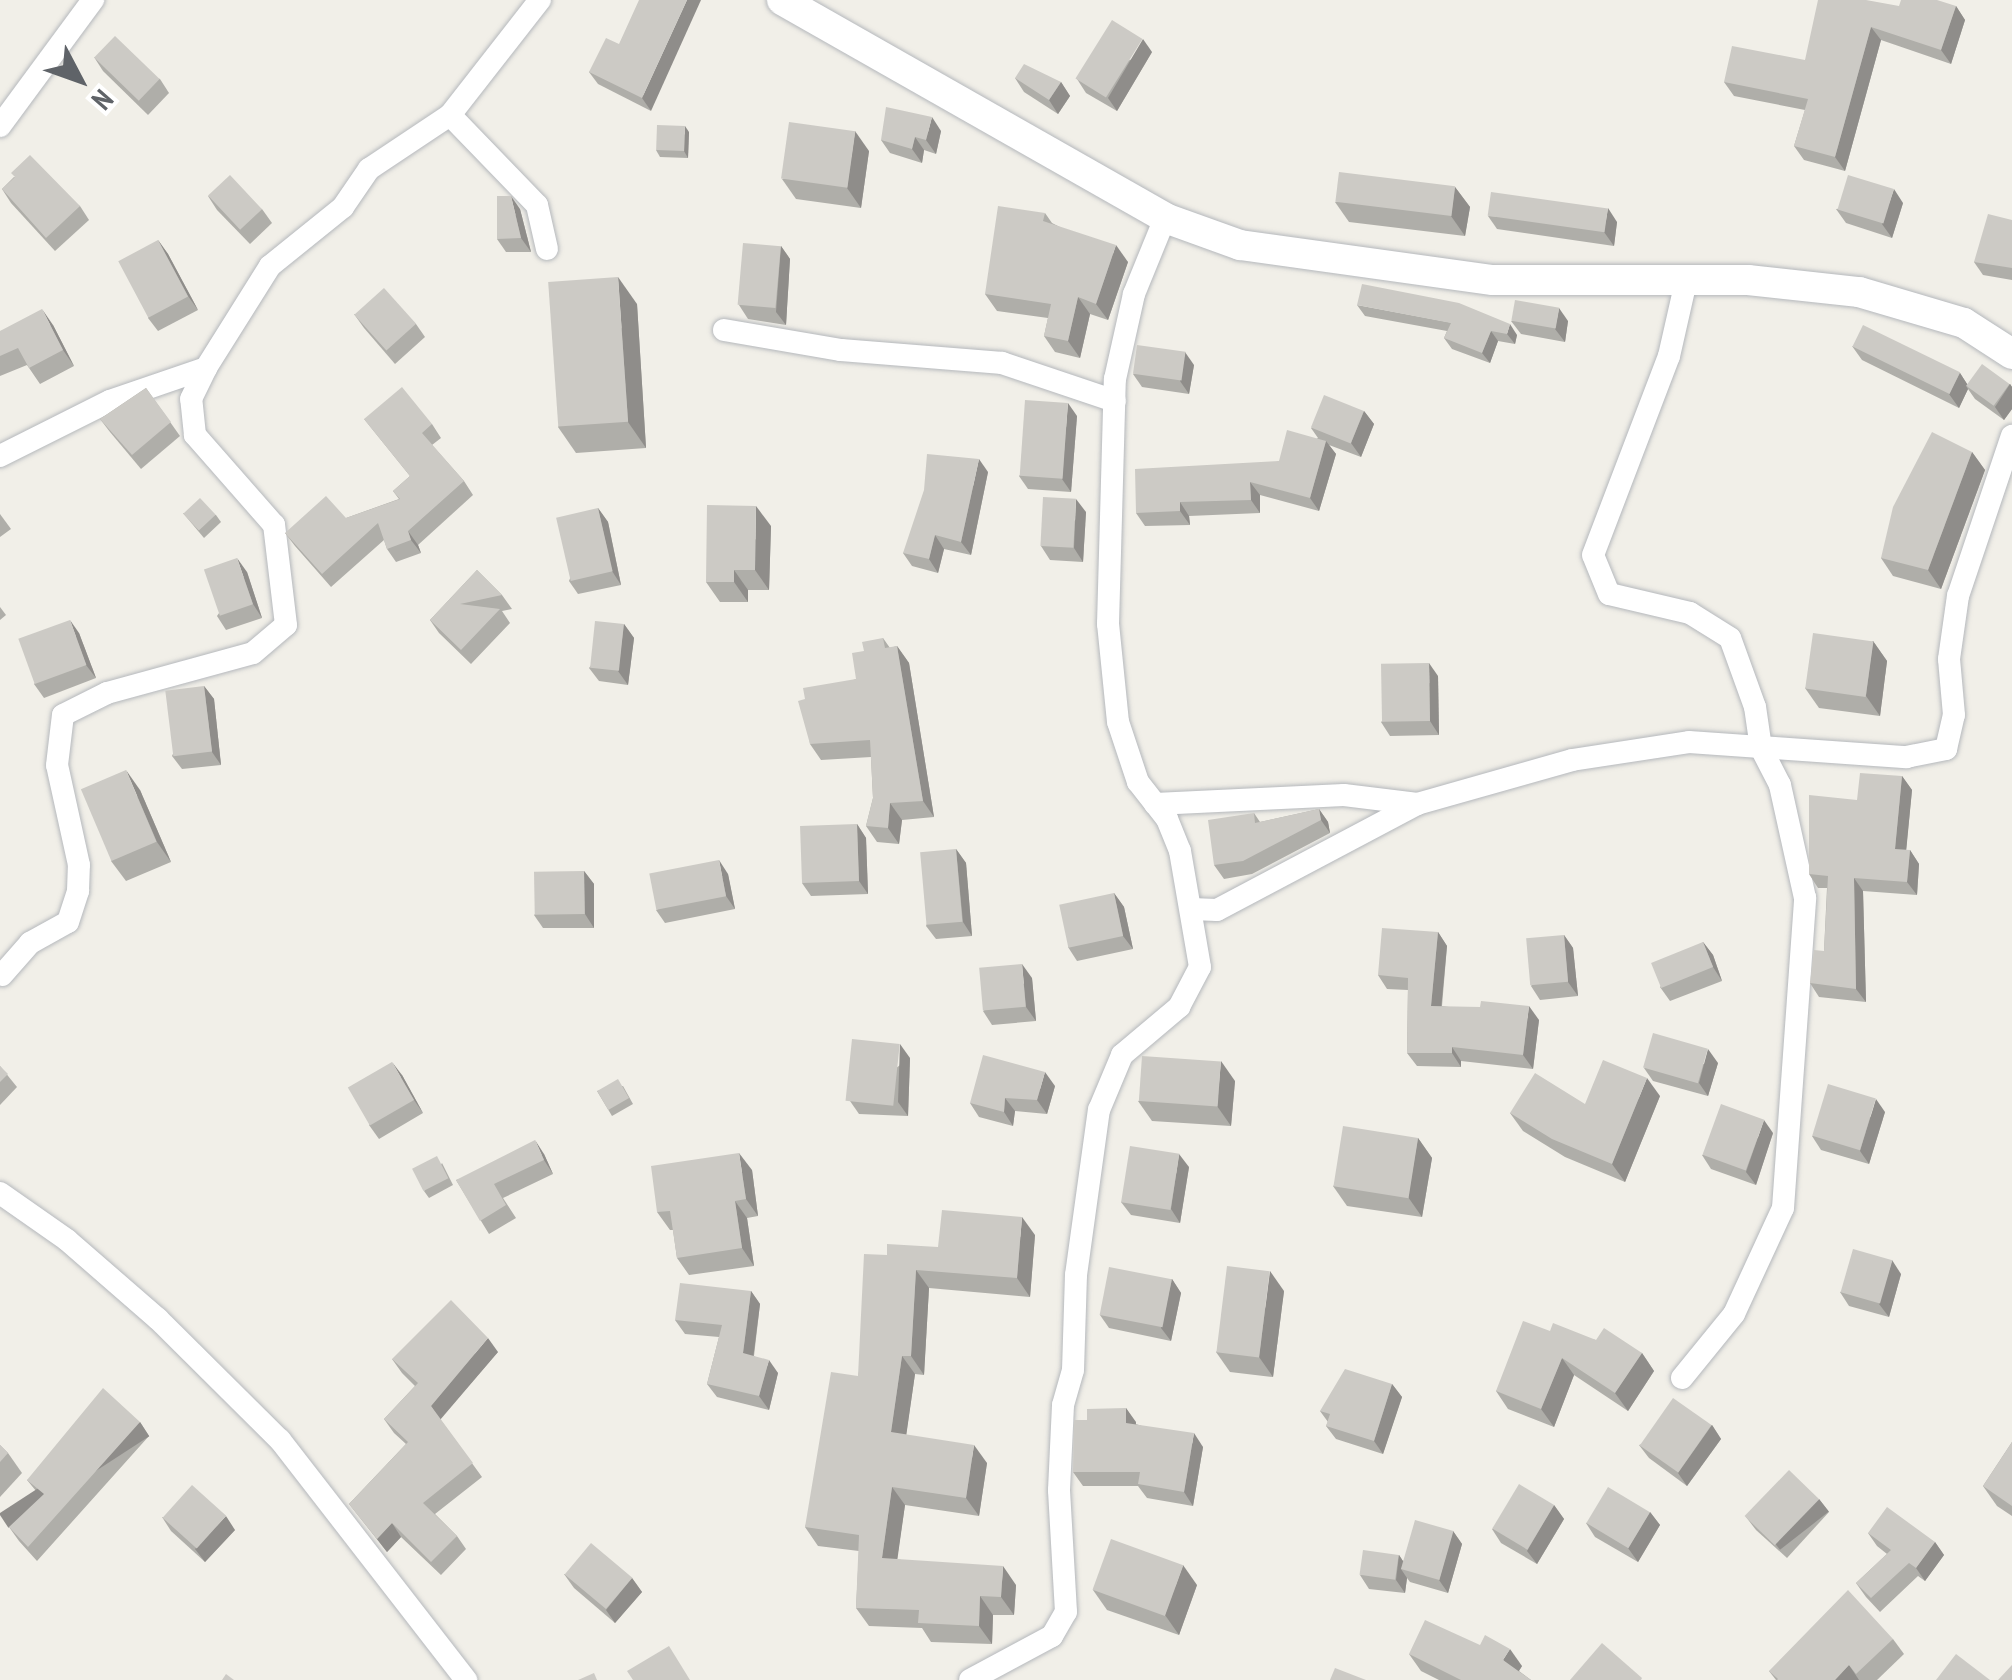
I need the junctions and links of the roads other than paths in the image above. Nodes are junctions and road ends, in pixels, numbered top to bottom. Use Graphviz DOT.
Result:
graph roads {
  1 [pos="93,0"];
  2 [pos="540,0"];
  3 [pos="782,0"];
  4 [pos="450,114"];
  5 [pos="0,126"];
  6 [pos="1165,218"];
  7 [pos="547,249"];
  8 [pos="1686,280"];
  9 [pos="724,330"];
  10 [pos="2012,354"];
  11 [pos="206,368"];
  12 [pos="1115,401"];
  13 [pos="2012,436"];
  14 [pos="0,456"];
  15 [pos="1760,748"];
  16 [pos="1156,804"];
  17 [pos="1417,804"];
  18 [pos="1190,910"];
  19 [pos="2,975"];
  20 [pos="0,1193"];
  21 [pos="1682,1378"];
  22 [pos="466,1680"];
  23 [pos="970,1680"];
  1 -- 5 [label="street"];
  2 -- 4 [label="street"];
  3 -- 6 [label="street"];
  4 -- 7 [label="street"];
  4 -- 11 [label="street"];
  6 -- 8 [label="street"];
  6 -- 12 [label="street"];
  8 -- 10 [label="street"];
  8 -- 15 [label="street"];
  9 -- 12 [label="street"];
  11 -- 14 [label="street"];
  11 -- 19 [label="street"];
  12 -- 16 [label="street"];
  13 -- 15 [label="street"];
  15 -- 17 [label="street"];
  15 -- 21 [label="street"];
  16 -- 17 [label="street"];
  16 -- 18 [label="street"];
  17 -- 18 [label="street"];
  18 -- 23 [label="street"];
  20 -- 22 [label="street"];
}
